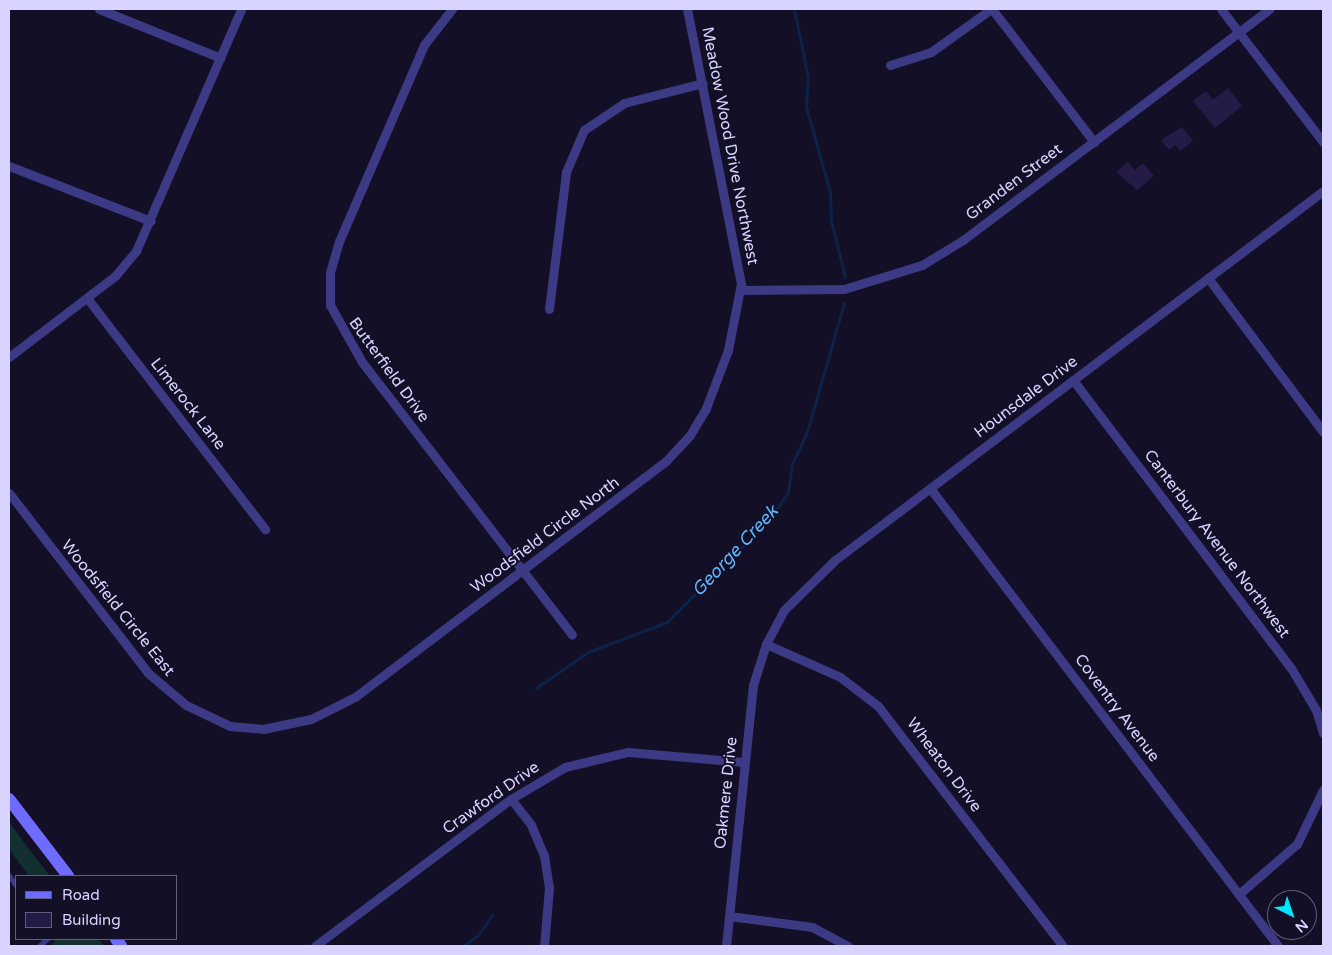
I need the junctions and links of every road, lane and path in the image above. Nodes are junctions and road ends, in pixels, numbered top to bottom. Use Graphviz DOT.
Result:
graph roads {
  1 [pos="98,9"];
  2 [pos="241,9"];
  3 [pos="452,9"];
  4 [pos="687,9"];
  5 [pos="992,9"];
  6 [pos="1221,9"];
  7 [pos="1270,9"];
  8 [pos="1238,33"];
  9 [pos="221,58"];
  10 [pos="890,65"];
  11 [pos="703,83"];
  12 [pos="1094,142"];
  13 [pos="1323,142"];
  14 [pos="9,166"];
  15 [pos="1323,191"];
  16 [pos="151,221"];
  17 [pos="1208,278"];
  18 [pos="741,290"];
  19 [pos="86,298"];
  20 [pos="549,309"];
  21 [pos="9,357"];
  22 [pos="1073,380"];
  23 [pos="1323,432"];
  24 [pos="930,488"];
  25 [pos="9,493"];
  26 [pos="265,529"];
  27 [pos="522,572"];
  28 [pos="572,635"];
  29 [pos="766,644"];
  30 [pos="279,727"];
  31 [pos="1323,733"];
  32 [pos="744,762"];
  33 [pos="1323,790"];
  34 [pos="9,799"];
  35 [pos="511,799"];
  36 [pos="67,875"];
  37 [pos="1239,894"];
  38 [pos="729,916"];
  39 [pos="315,946"];
  40 [pos="544,946"];
  41 [pos="726,946"];
  42 [pos="848,946"];
  43 [pos="1064,946"];
  44 [pos="1278,946"];
  1 -- 9 [label="street"];
  2 -- 9 [label="street"];
  3 -- 27 [label="street, Butterfield Drive"];
  4 -- 11 [label="street, Meadow Wood Drive Northwest"];
  5 -- 10 [label="street"];
  5 -- 12 [label="street"];
  6 -- 8 [label="street"];
  7 -- 8 [label="street, Granden Street"];
  8 -- 12 [label="street, Granden Street"];
  8 -- 13 [label="street"];
  9 -- 16 [label="street"];
  11 -- 18 [label="street, Meadow Wood Drive Northwest"];
  11 -- 20 [label="street"];
  12 -- 18 [label="street, Granden Street"];
  14 -- 16 [label="street"];
  15 -- 17 [label="street, Hounsdale Drive"];
  16 -- 19 [label="street"];
  17 -- 22 [label="street, Hounsdale Drive"];
  17 -- 23 [label="street"];
  18 -- 27 [label="street, Woodsfield Circle North"];
  19 -- 21 [label="street"];
  19 -- 26 [label="street, Limerock Lane"];
  22 -- 24 [label="street, Hounsdale Drive"];
  22 -- 31 [label="street, Canterbury Avenue Northwest"];
  24 -- 29 [label="street, Hounsdale Drive"];
  24 -- 37 [label="street, Coventry Avenue"];
  25 -- 30 [label="street, Woodsfield Circle East"];
  27 -- 28 [label="street, Butterfield Drive"];
  27 -- 30 [label="street, Woodsfield Circle North"];
  29 -- 32 [label="street, Oakmere Drive"];
  29 -- 43 [label="street, Wheaton Drive"];
  32 -- 35 [label="street, Crawford Drive"];
  32 -- 38 [label="street, Oakmere Drive"];
  33 -- 37 [label="street"];
  34 -- 36 [label="main road"];
  35 -- 39 [label="street, Crawford Drive"];
  35 -- 40 [label="street"];
  37 -- 44 [label="street, Coventry Avenue"];
  38 -- 41 [label="street, Oakmere Drive"];
  38 -- 42 [label="street"];
}
